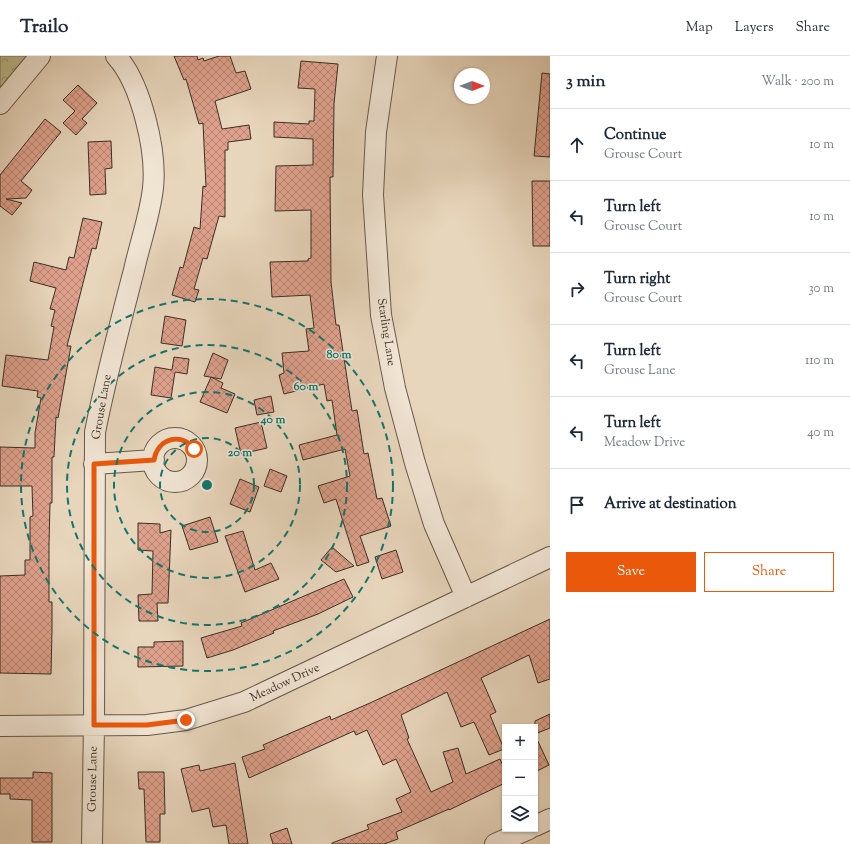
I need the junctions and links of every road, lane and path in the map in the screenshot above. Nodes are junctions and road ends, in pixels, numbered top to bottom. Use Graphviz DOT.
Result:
graph roads {
  1 [pos="40,56"];
  2 [pos="116,56"];
  3 [pos="387,56"];
  4 [pos="0,104"];
  5 [pos="154,460"];
  6 [pos="94,464"];
  7 [pos="550,557"];
  8 [pos="466,597"];
  9 [pos="94,725"];
  10 [pos="0,726"];
  11 [pos="550,819"];
  12 [pos="538,825"];
  13 [pos="522,832"];
  14 [pos="92,844"];
  15 [pos="496,844"];
  1 -- 4 [label="street"];
  2 -- 6 [label="street, Grouse Lane"];
  3 -- 8 [label="street, Starling Lane"];
  5 -- 6 [label="street"];
  6 -- 9 [label="street, Grouse Lane"];
  7 -- 8 [label="street, Meadow Drive"];
  8 -- 9 [label="street, Meadow Drive"];
  9 -- 10 [label="street, Meadow Drive"];
  9 -- 14 [label="street, Grouse Lane"];
  11 -- 12 [label="street"];
  13 -- 15 [label="street"];
}
